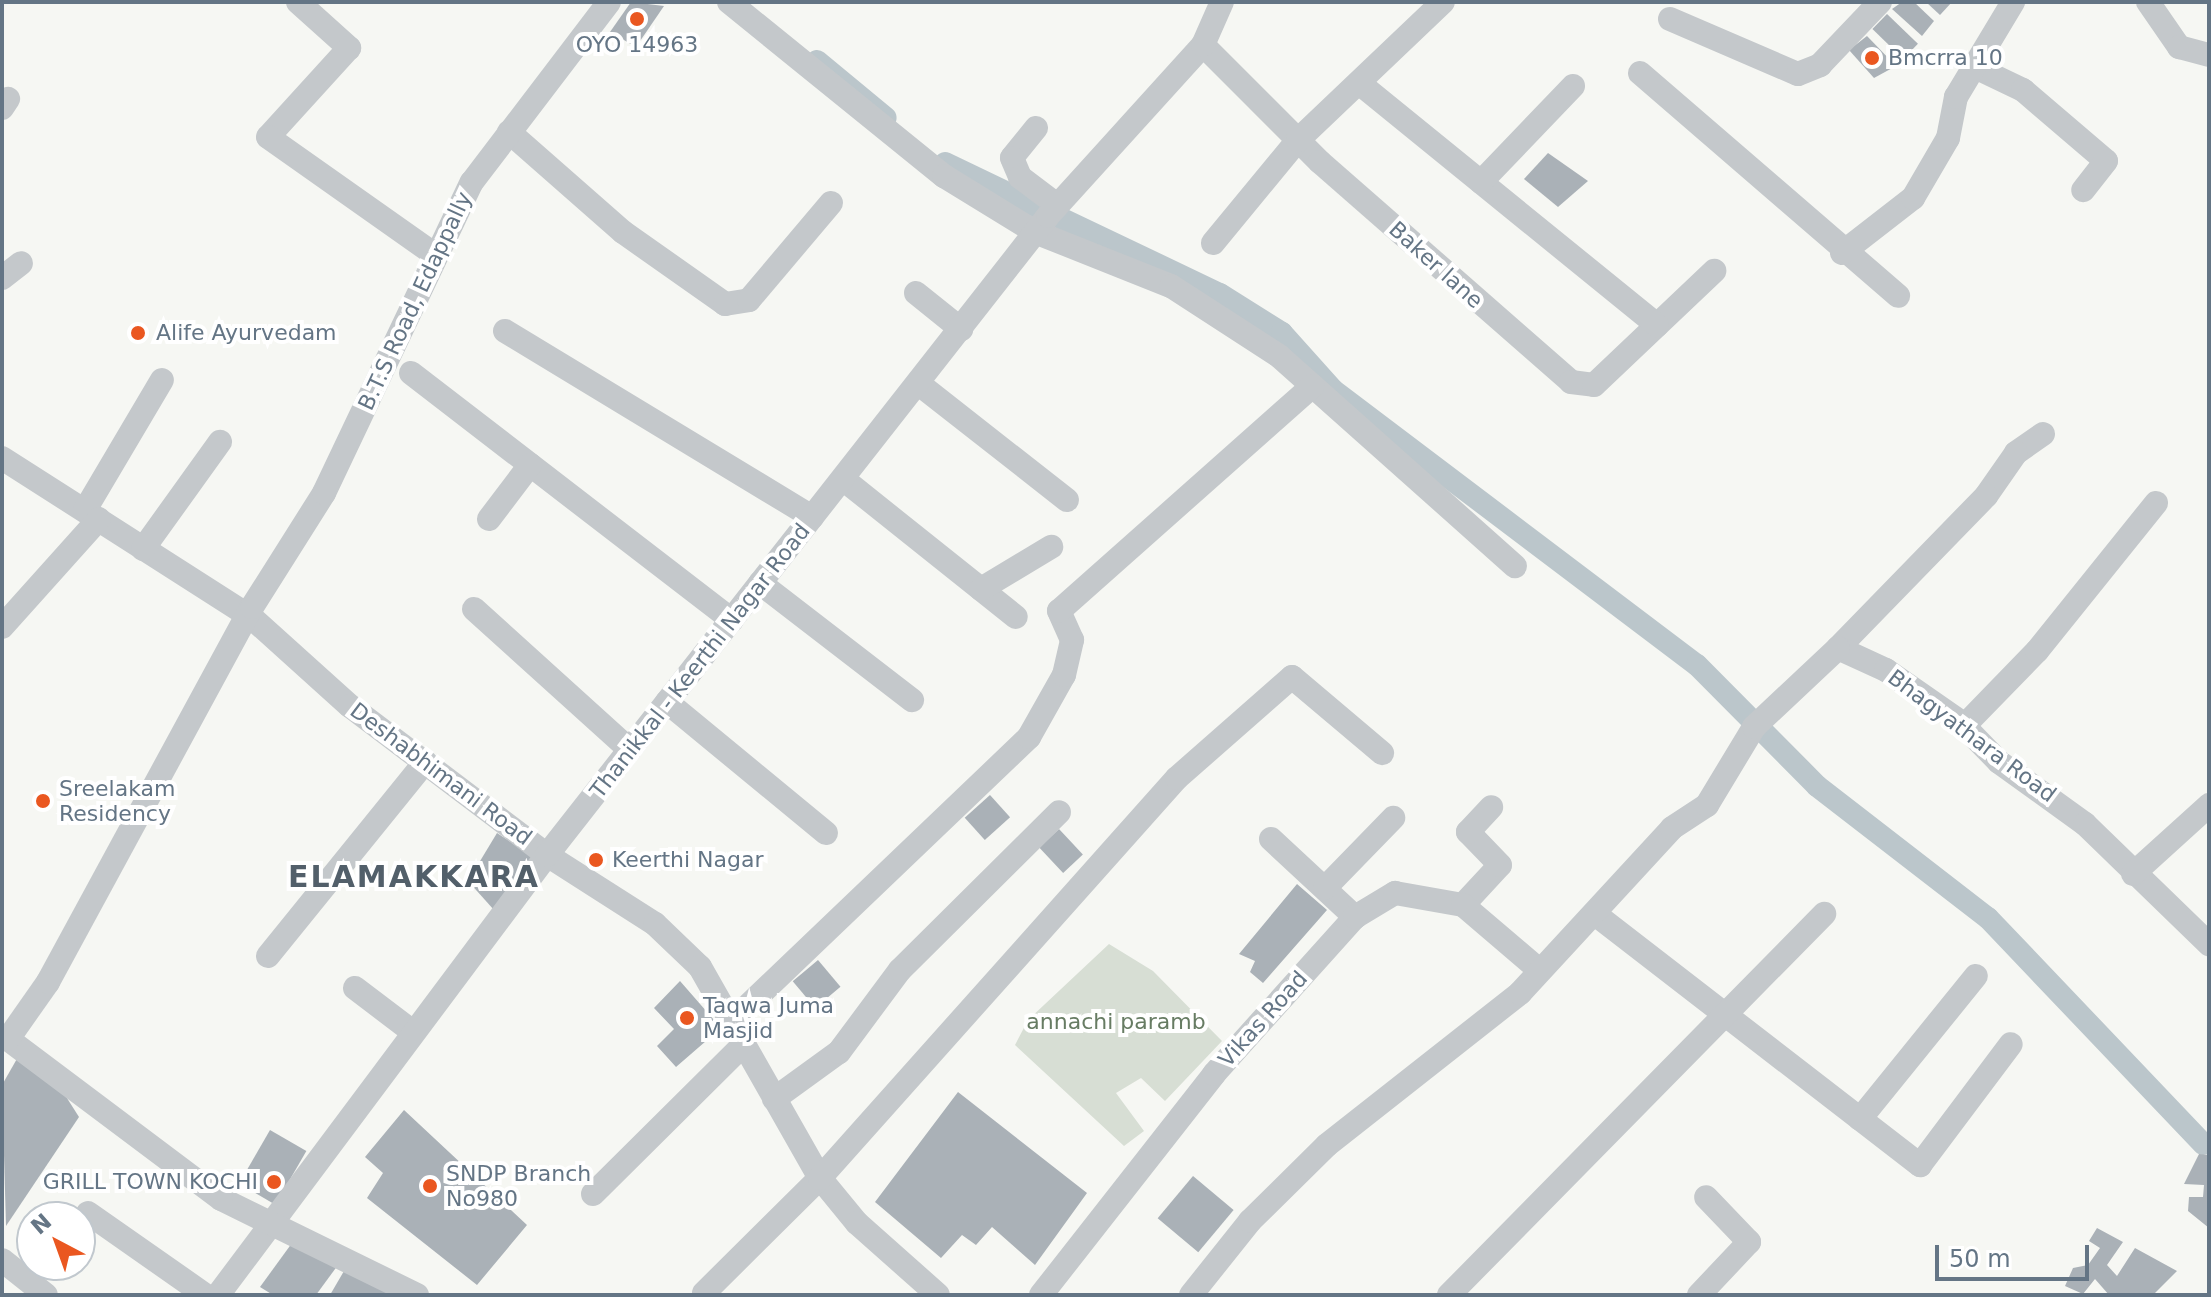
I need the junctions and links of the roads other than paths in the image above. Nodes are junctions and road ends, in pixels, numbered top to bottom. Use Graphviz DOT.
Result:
graph roads {
  1 [pos="298,2"];
  2 [pos="609,2"];
  3 [pos="729,2"];
  4 [pos="1222,2"];
  5 [pos="1443,2"];
  6 [pos="1880,2"];
  7 [pos="2013,2"];
  8 [pos="2148,2"];
  9 [pos="1670,19"];
  10 [pos="1203,45"];
  11 [pos="2209,55"];
  12 [pos="1977,68"];
  13 [pos="1640,73"];
  14 [pos="1359,83"];
  15 [pos="1573,86"];
  16 [pos="1036,128"];
  17 [pos="509,132"];
  18 [pos="1298,140"];
  19 [pos="1481,182"];
  20 [pos="2083,190"];
  21 [pos="831,203"];
  22 [pos="1047,218"];
  23 [pos="1213,243"];
  24 [pos="1842,253"];
  25 [pos="434,254"];
  26 [pos="1714,271"];
  27 [pos="916,293"];
  28 [pos="1898,296"];
  29 [pos="1657,325"];
  30 [pos="961,329"];
  31 [pos="505,331"];
  32 [pos="411,373"];
  33 [pos="162,380"];
  34 [pos="919,384"];
  35 [pos="1312,386"];
  36 [pos="2043,434"];
  37 [pos="220,442"];
  38 [pos="2,458"];
  39 [pos="530,465"];
  40 [pos="843,479"];
  41 [pos="1067,500"];
  42 [pos="2156,503"];
  43 [pos="92,515"];
  44 [pos="812,517"];
  45 [pos="489,519"];
  46 [pos="1051,547"];
  47 [pos="143,549"];
  48 [pos="1515,566"];
  49 [pos="760,583"];
  50 [pos="981,589"];
  51 [pos="474,609"];
  52 [pos="251,617"];
  53 [pos="1016,617"];
  54 [pos="732,620"];
  55 [pos="2,627"];
  56 [pos="1838,648"];
  57 [pos="912,700"];
  58 [pos="667,702"];
  59 [pos="1964,726"];
  60 [pos="630,750"];
  61 [pos="1382,753"];
  62 [pos="425,762"];
  63 [pos="2209,805"];
  64 [pos="1491,807"];
  65 [pos="1059,812"];
  66 [pos="1393,818"];
  67 [pos="826,833"];
  68 [pos="1271,839"];
  69 [pos="547,855"];
  70 [pos="2133,874"];
  71 [pos="1325,888"];
  72 [pos="1463,905"];
  73 [pos="1595,914"];
  74 [pos="1824,914"];
  75 [pos="1355,917"];
  76 [pos="2209,944"];
  77 [pos="268,956"];
  78 [pos="1539,970"];
  79 [pos="1976,976"];
  80 [pos="355,988"];
  81 [pos="1724,1015"];
  82 [pos="732,1021"];
  83 [pos="413,1032"];
  84 [pos="5,1037"];
  85 [pos="744,1044"];
  86 [pos="2011,1044"];
  87 [pos="774,1099"];
  88 [pos="1860,1119"];
  89 [pos="820,1178"];
  90 [pos="593,1194"];
  91 [pos="1706,1197"];
  92 [pos="96,1219"];
  93 [pos="272,1224"];
  94 [pos="2,1260"];
  95 [pos="704,1293"];
  96 [pos="46,1295"];
  97 [pos="205,1295"];
  98 [pos="218,1295"];
  99 [pos="417,1295"];
  100 [pos="938,1295"];
  101 [pos="1041,1295"];
  102 [pos="1191,1295"];
  103 [pos="1449,1295"];
  104 [pos="1699,1295"];
  1 -- 25 [label="street"];
  2 -- 17 [label="street, B.T.S Road, Edappally"];
  3 -- 22 [label="street"];
  4 -- 10 [label="street"];
  5 -- 14 [label="street"];
  6 -- 9 [label="street"];
  7 -- 12 [label="street"];
  8 -- 11 [label="street"];
  10 -- 18 [label="street, Baker lane"];
  10 -- 22 [label="street, Thanikkal - Keerthi Nagar Road"];
  12 -- 20 [label="street"];
  12 -- 24 [label="street"];
  13 -- 24 [label="street"];
  14 -- 18 [label="street"];
  14 -- 19 [label="street"];
  15 -- 19 [label="street"];
  16 -- 22 [label="street"];
  17 -- 21 [label="street"];
  17 -- 25 [label="street, B.T.S Road, Edappally"];
  18 -- 23 [label="street"];
  18 -- 29 [label="street, Baker lane"];
  19 -- 29 [label="street"];
  22 -- 30 [label="street, Thanikkal - Keerthi Nagar Road"];
  22 -- 35 [label="street"];
  24 -- 28 [label="street"];
  25 -- 52 [label="street, B.T.S Road, Edappally"];
  26 -- 29 [label="street, Baker lane"];
  27 -- 30 [label="street"];
  30 -- 34 [label="street, Thanikkal - Keerthi Nagar Road"];
  31 -- 44 [label="street"];
  32 -- 39 [label="street"];
  33 -- 43 [label="street"];
  34 -- 40 [label="street, Thanikkal - Keerthi Nagar Road"];
  34 -- 41 [label="street"];
  35 -- 48 [label="street"];
  35 -- 82 [label="street"];
  36 -- 56 [label="street"];
  37 -- 47 [label="street"];
  38 -- 43 [label="street, Deshabhimani Road"];
  39 -- 45 [label="street"];
  39 -- 54 [label="street"];
  40 -- 44 [label="street, Thanikkal - Keerthi Nagar Road"];
  40 -- 50 [label="street"];
  42 -- 59 [label="street"];
  43 -- 47 [label="street, Deshabhimani Road"];
  43 -- 55 [label="street"];
  44 -- 49 [label="street, Thanikkal - Keerthi Nagar Road"];
  46 -- 50 [label="street"];
  47 -- 52 [label="street, Deshabhimani Road"];
  49 -- 54 [label="street, Thanikkal - Keerthi Nagar Road"];
  49 -- 57 [label="street"];
  50 -- 53 [label="street"];
  51 -- 60 [label="street"];
  52 -- 62 [label="street, Deshabhimani Road"];
  52 -- 84 [label="street, B.T.S Road, Edappally"];
  54 -- 58 [label="street, Thanikkal - Keerthi Nagar Road"];
  56 -- 59 [label="street, Bhagyathara Road"];
  56 -- 73 [label="street"];
  58 -- 60 [label="street, Thanikkal - Keerthi Nagar Road"];
  58 -- 67 [label="street"];
  59 -- 70 [label="street, Bhagyathara Road"];
  60 -- 69 [label="street, Thanikkal - Keerthi Nagar Road"];
  61 -- 89 [label="street"];
  62 -- 69 [label="street, Deshabhimani Road"];
  62 -- 77 [label="street"];
  63 -- 70 [label="street"];
  64 -- 72 [label="street"];
  65 -- 87 [label="street"];
  66 -- 71 [label="street"];
  68 -- 71 [label="street"];
  69 -- 82 [label="street, Deshabhimani Road"];
  69 -- 83 [label="street, Thanikkal - Keerthi Nagar Road"];
  70 -- 76 [label="street, Bhagyathara Road"];
  71 -- 75 [label="street"];
  72 -- 75 [label="street, Vikas Road"];
  72 -- 78 [label="street"];
  73 -- 78 [label="street"];
  73 -- 81 [label="street"];
  74 -- 81 [label="street"];
  75 -- 101 [label="street, Vikas Road"];
  78 -- 102 [label="street"];
  79 -- 88 [label="street"];
  80 -- 83 [label="street"];
  81 -- 88 [label="street"];
  81 -- 103 [label="street"];
  82 -- 85 [label="street, Deshabhimani Road"];
  83 -- 93 [label="street, Thanikkal - Keerthi Nagar Road"];
  84 -- 93 [label="street"];
  85 -- 87 [label="street, Deshabhimani Road"];
  85 -- 90 [label="street"];
  86 -- 88 [label="street"];
  87 -- 89 [label="street, Deshabhimani Road"];
  89 -- 95 [label="street"];
  89 -- 100 [label="street, Deshabhimani Road"];
  91 -- 104 [label="street"];
  92 -- 97 [label="street"];
  93 -- 98 [label="street, Thanikkal - Keerthi Nagar Road"];
  93 -- 99 [label="street"];
  94 -- 96 [label="street"];
}
